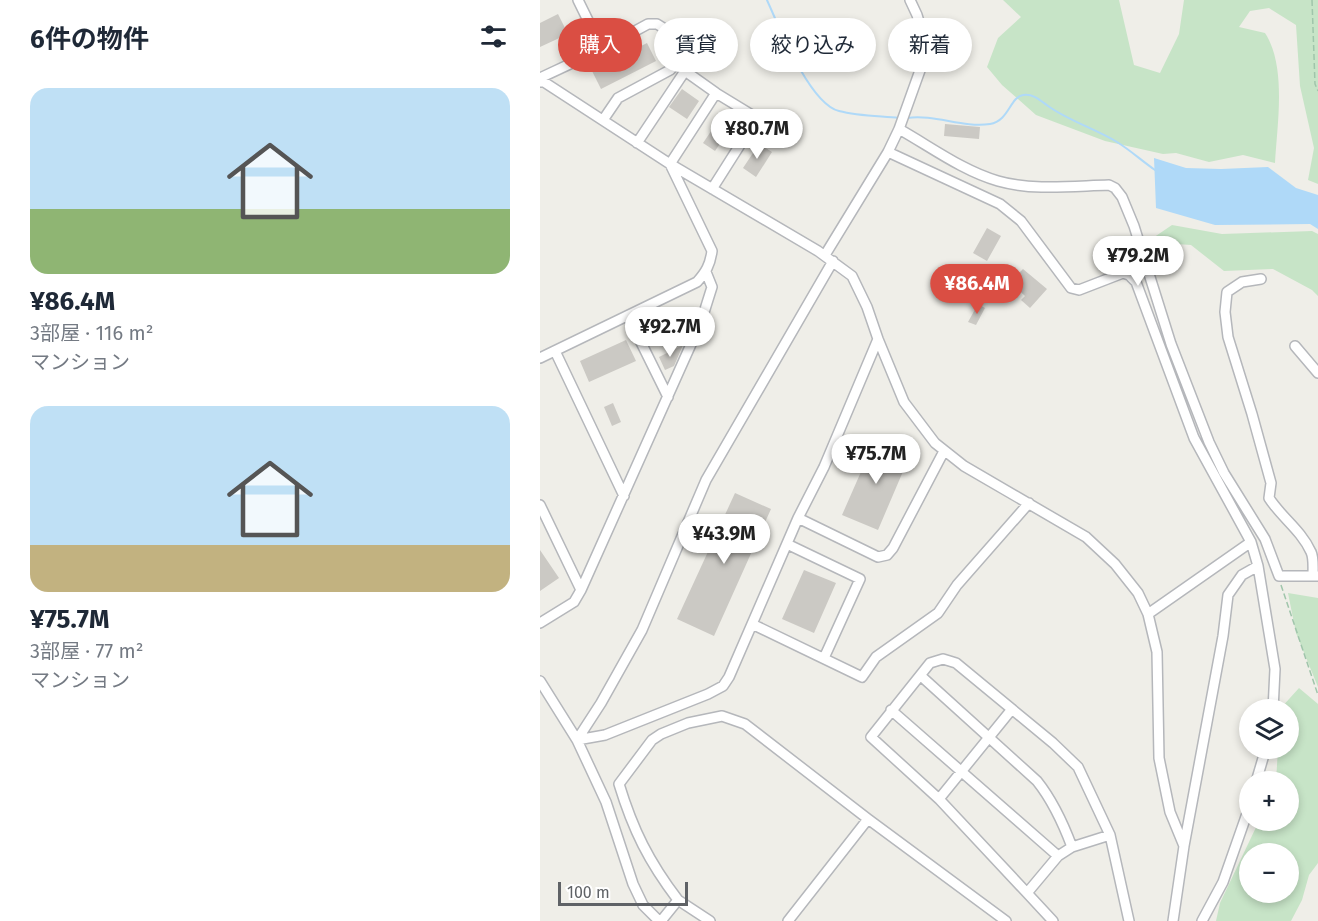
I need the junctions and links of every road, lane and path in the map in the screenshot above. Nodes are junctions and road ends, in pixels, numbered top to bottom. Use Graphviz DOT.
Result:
graph roads {
  1 [pos="578,0"];
  2 [pos="910,0"];
  3 [pos="1312,0"];
  4 [pos="587,18"];
  5 [pos="642,27"];
  6 [pos="558,69"];
  7 [pos="559,72"];
  8 [pos="540,80"];
  9 [pos="555,89"];
  10 [pos="1318,92"];
  11 [pos="716,93"];
  12 [pos="603,120"];
  13 [pos="899,129"];
  14 [pos="637,143"];
  15 [pos="888,152"];
  16 [pos="670,164"];
  17 [pos="712,189"];
  18 [pos="829,258"];
  19 [pos="706,272"];
  20 [pos="1261,279"];
  21 [pos="628,316"];
  22 [pos="878,339"];
  23 [pos="1295,346"];
  24 [pos="555,351"];
  25 [pos="540,358"];
  26 [pos="1318,373"];
  27 [pos="668,397"];
  28 [pos="944,451"];
  29 [pos="624,496"];
  30 [pos="1029,503"];
  31 [pos="541,512"];
  32 [pos="798,518"];
  33 [pos="1251,542"];
  34 [pos="787,544"];
  35 [pos="1258,566"];
  36 [pos="1279,576"];
  37 [pos="1316,576"];
  38 [pos="581,590"];
  39 [pos="1148,614"];
  40 [pos="540,623"];
  41 [pos="752,624"];
  42 [pos="824,658"];
  43 [pos="921,676"];
  44 [pos="540,681"];
  45 [pos="1318,695"];
  46 [pos="1274,699"];
  47 [pos="891,710"];
  48 [pos="1012,710"];
  49 [pos="988,738"];
  50 [pos="577,740"];
  51 [pos="960,772"];
  52 [pos="939,799"];
  53 [pos="868,819"];
  54 [pos="1241,831"];
  55 [pos="1110,835"];
  56 [pos="1184,846"];
  57 [pos="1072,847"];
  58 [pos="1058,856"];
  59 [pos="1027,893"];
  60 [pos="678,900"];
  61 [pos="660,921"];
  62 [pos="710,921"];
  63 [pos="788,921"];
  64 [pos="1006,921"];
  65 [pos="1053,921"];
  66 [pos="1129,921"];
  67 [pos="1173,921"];
  68 [pos="1202,921"];
  1 -- 4 [label="street"];
  2 -- 13 [label="street"];
  3 -- 10 [label="path"];
  5 -- 12 [label="street"];
  6 -- 8 [label="street"];
  7 -- 9 [label="street"];
  8 -- 9 [label="street"];
  9 -- 12 [label="street"];
  11 -- 14 [label="street"];
  11 -- 16 [label="street"];
  11 -- 17 [label="street"];
  12 -- 14 [label="street"];
  13 -- 15 [label="street"];
  13 -- 36 [label="street"];
  14 -- 16 [label="street"];
  15 -- 18 [label="street"];
  15 -- 33 [label="street"];
  16 -- 17 [label="street"];
  16 -- 19 [label="street"];
  17 -- 18 [label="street"];
  18 -- 22 [label="street"];
  18 -- 50 [label="street"];
  19 -- 21 [label="street"];
  19 -- 27 [label="street"];
  20 -- 37 [label="street"];
  21 -- 24 [label="street"];
  21 -- 27 [label="street"];
  22 -- 28 [label="street"];
  22 -- 32 [label="street"];
  23 -- 26 [label="street"];
  24 -- 25 [label="street"];
  24 -- 29 [label="street"];
  27 -- 29 [label="street"];
  28 -- 30 [label="street"];
  28 -- 32 [label="street"];
  29 -- 38 [label="street"];
  30 -- 39 [label="street"];
  30 -- 42 [label="street"];
  31 -- 38 [label="street"];
  32 -- 34 [label="street"];
  33 -- 35 [label="street"];
  33 -- 39 [label="street"];
  34 -- 41 [label="street"];
  34 -- 42 [label="street"];
  35 -- 46 [label="street"];
  35 -- 56 [label="street"];
  36 -- 37 [label="street"];
  36 -- 45 [label="path"];
  38 -- 40 [label="street"];
  39 -- 56 [label="street"];
  41 -- 42 [label="street"];
  41 -- 50 [label="street"];
  43 -- 47 [label="street"];
  43 -- 48 [label="street"];
  43 -- 49 [label="street"];
  44 -- 50 [label="street"];
  47 -- 51 [label="street"];
  47 -- 52 [label="street"];
  48 -- 49 [label="street"];
  48 -- 55 [label="street"];
  49 -- 51 [label="street"];
  49 -- 57 [label="street"];
  50 -- 61 [label="street"];
  51 -- 52 [label="street"];
  51 -- 58 [label="street"];
  52 -- 59 [label="street"];
  53 -- 60 [label="street"];
  53 -- 63 [label="street"];
  53 -- 64 [label="street"];
  54 -- 68 [label="street"];
  55 -- 57 [label="street"];
  55 -- 66 [label="street"];
  56 -- 67 [label="street"];
  57 -- 58 [label="street"];
  58 -- 59 [label="street"];
  59 -- 65 [label="street"];
  60 -- 61 [label="street"];
  60 -- 62 [label="street"];
}
